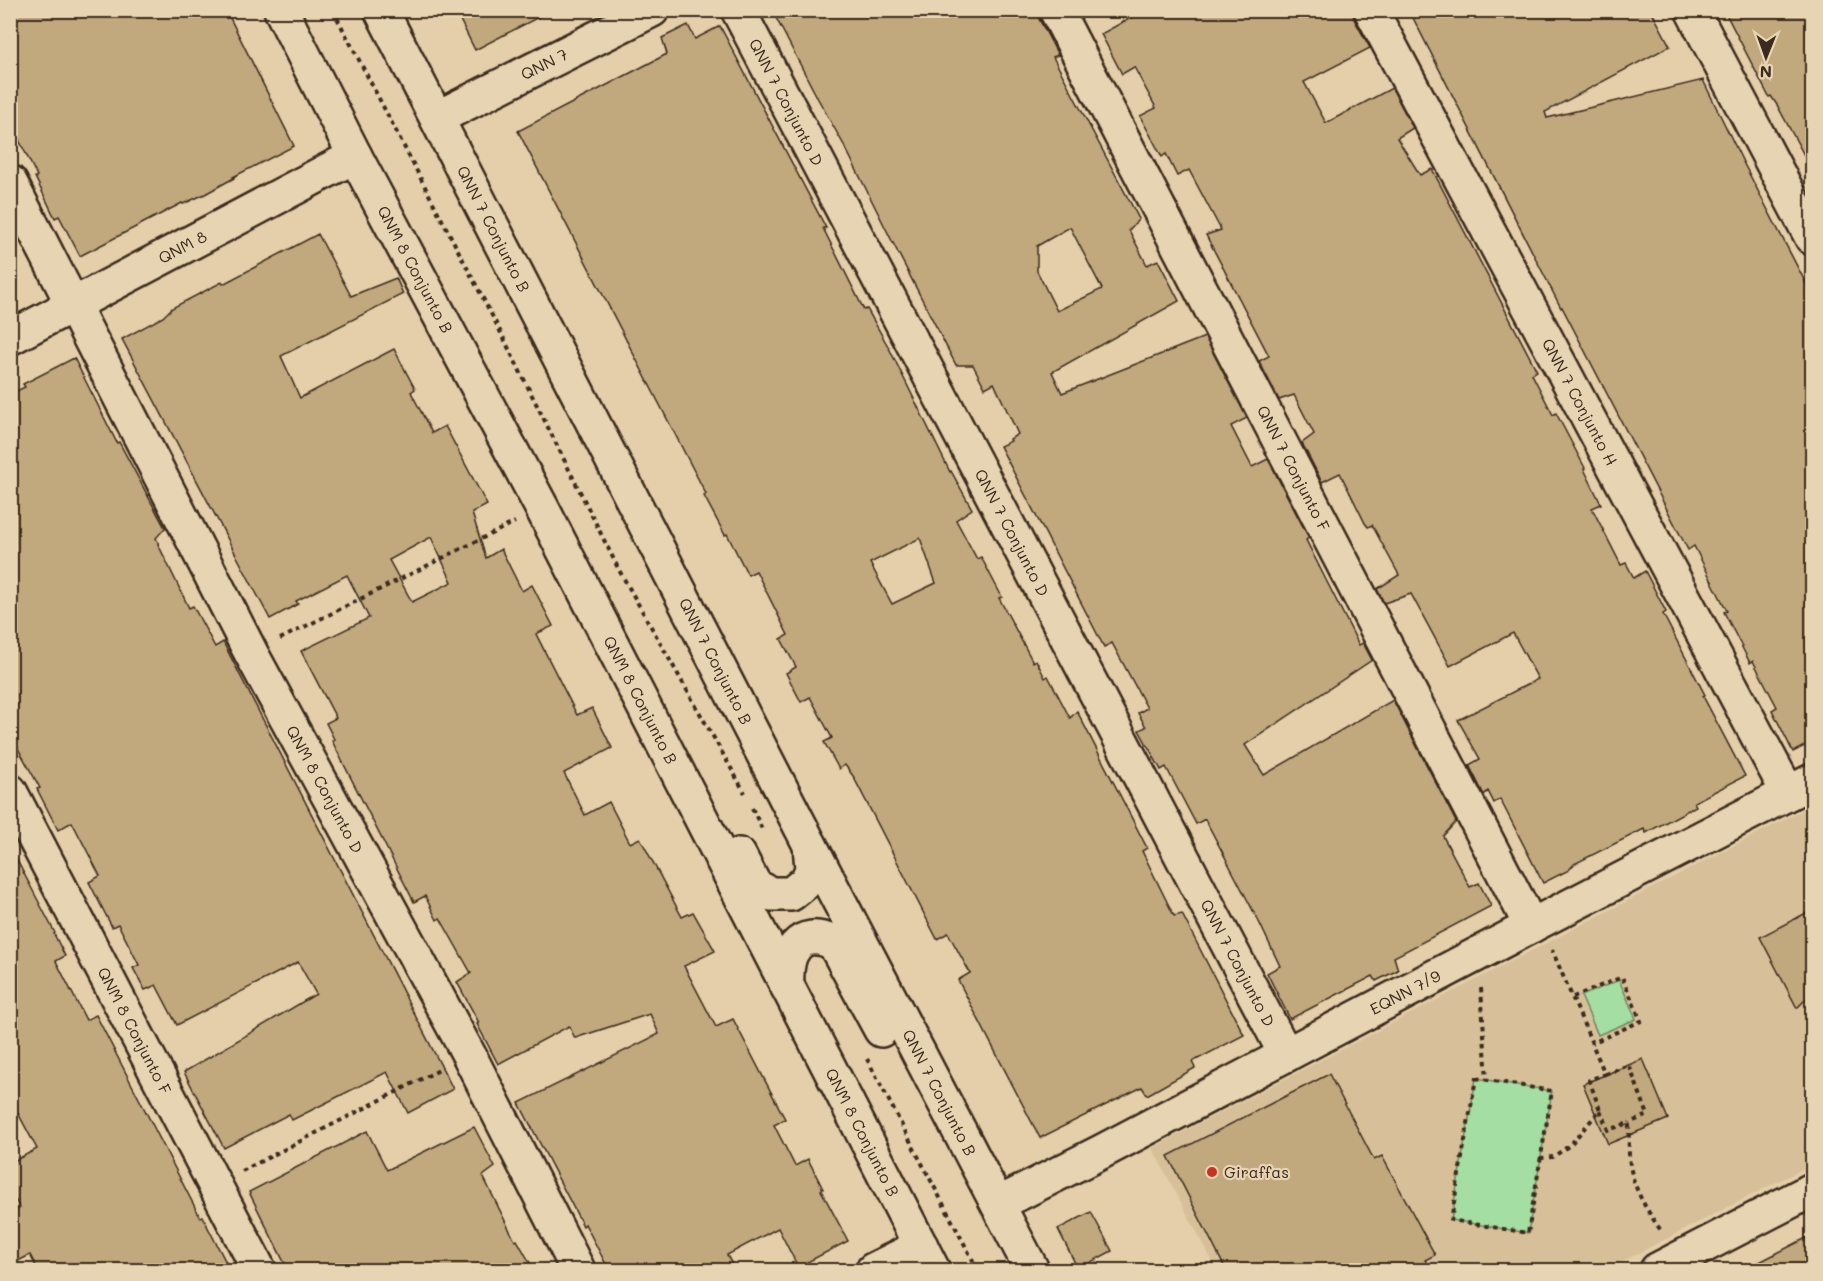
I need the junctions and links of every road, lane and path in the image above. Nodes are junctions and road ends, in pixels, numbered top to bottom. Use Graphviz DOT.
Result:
graph roads {
  1 [pos="281,10"];
  2 [pos="333,10"];
  3 [pos="381,10"];
  4 [pos="652,10"];
  5 [pos="738,10"];
  6 [pos="1056,10"];
  7 [pos="1371,10"];
  8 [pos="1692,10"];
  9 [pos="437,118"];
  10 [pos="355,156"];
  11 [pos="10,182"];
  12 [pos="1812,238"];
  13 [pos="74,305"];
  14 [pos="10,338"];
  15 [pos="542,508"];
  16 [pos="579,579"];
  17 [pos="251,653"];
  18 [pos="1800,787"];
  19 [pos="10,791"];
  20 [pos="763,833"];
  21 [pos="810,845"];
  22 [pos="1535,924"];
  23 [pos="1478,954"];
  24 [pos="787,986"];
  25 [pos="1573,997"];
  26 [pos="1592,1042"];
  27 [pos="469,1055"];
  28 [pos="1286,1055"];
  29 [pos="867,1058"];
  30 [pos="1605,1074"];
  31 [pos="1487,1080"];
  32 [pos="1600,1110"];
  33 [pos="1629,1123"];
  34 [pos="1540,1158"];
  35 [pos="215,1185"];
  36 [pos="1812,1190"];
  37 [pos="992,1193"];
  38 [pos="927,1258"];
  39 [pos="1686,1262"];
  40 [pos="259,1270"];
  41 [pos="578,1270"];
  42 [pos="873,1270"];
  43 [pos="978,1270"];
  44 [pos="1032,1270"];
  1 -- 10 [label="street, QNM 8 Conjunto B"];
  2 -- 20 [label="path"];
  3 -- 9 [label="street, QNN 7 Conjunto B"];
  4 -- 9 [label="street, QNN 7"];
  5 -- 28 [label="street, QNN 7 Conjunto D"];
  6 -- 22 [label="street, QNN 7 Conjunto F"];
  7 -- 18 [label="street, QNN 7 Conjunto H"];
  8 -- 12 [label="street"];
  9 -- 21 [label="street, QNN 7 Conjunto B"];
  10 -- 13 [label="street, QNM 8"];
  10 -- 15 [label="street, QNM 8 Conjunto B"];
  11 -- 13 [label="street, QNM 8 Conjunto D"];
  13 -- 14 [label="street, QNM 8"];
  13 -- 17 [label="street, QNM 8 Conjunto D"];
  15 -- 16 [label="street, QNM 8 Conjunto B"];
  15 -- 17 [label="path"];
  16 -- 21 [label="street"];
  16 -- 24 [label="street, QNM 8 Conjunto B"];
  17 -- 27 [label="street, QNM 8 Conjunto D"];
  18 -- 22 [label="street, EQNN 7/9"];
  19 -- 35 [label="street, QNM 8 Conjunto F"];
  21 -- 37 [label="street, QNN 7 Conjunto B"];
  22 -- 23 [label="street, EQNN 7/9"];
  22 -- 25 [label="path"];
  23 -- 28 [label="street, EQNN 7/9"];
  23 -- 31 [label="path"];
  24 -- 37 [label="street"];
  24 -- 38 [label="street, QNM 8 Conjunto B"];
  25 -- 26 [label="path"];
  25 -- 26 [label="path"];
  26 -- 30 [label="path"];
  27 -- 35 [label="path"];
  27 -- 41 [label="street, QNM 8 Conjunto D"];
  28 -- 37 [label="street, EQNN 7/9"];
  29 -- 43 [label="path"];
  30 -- 32 [label="path"];
  30 -- 33 [label="path"];
  31 -- 34 [label="path"];
  31 -- 34 [label="path"];
  32 -- 33 [label="path"];
  32 -- 34 [label="path"];
  33 -- 39 [label="path"];
  35 -- 40 [label="street, QNM 8 Conjunto F"];
  36 -- 39 [label="street"];
  37 -- 44 [label="street"];
  38 -- 42 [label="street"];
}
